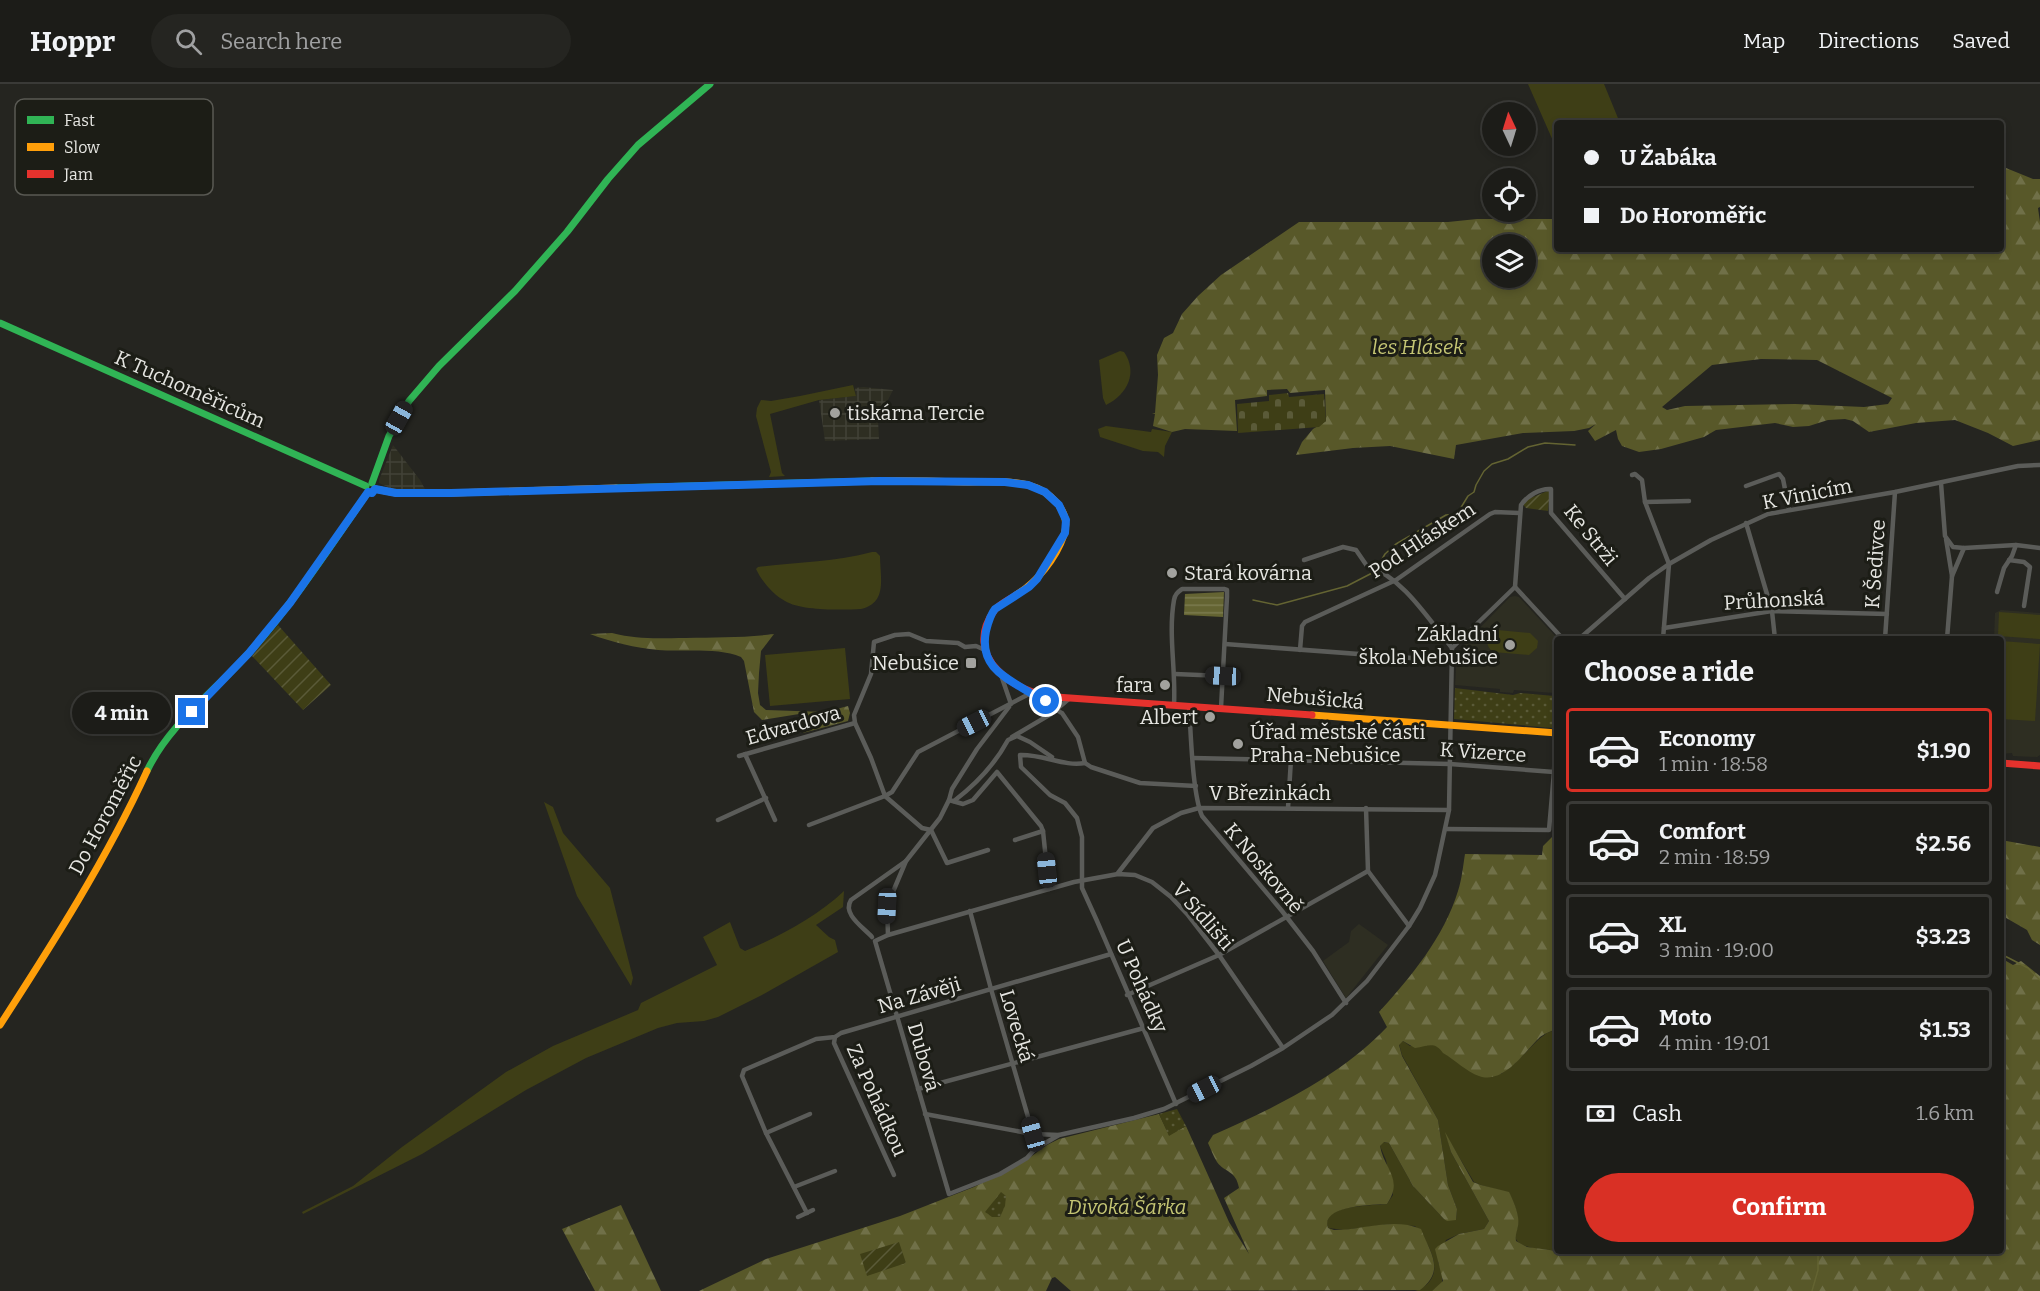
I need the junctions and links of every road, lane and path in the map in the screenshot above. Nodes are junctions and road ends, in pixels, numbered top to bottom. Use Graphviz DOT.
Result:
graph roads {
  1 [pos="710,84"];
  2 [pos="0,323"];
  3 [pos="2040,465"];
  4 [pos="1632,475"];
  5 [pos="1941,483"];
  6 [pos="1746,486"];
  7 [pos="370,488"];
  8 [pos="1895,492"];
  9 [pos="1689,501"];
  10 [pos="1645,502"];
  11 [pos="1789,509"];
  12 [pos="1519,513"];
  13 [pos="1746,523"];
  14 [pos="1945,536"];
  15 [pos="2016,545"];
  16 [pos="1964,548"];
  17 [pos="2040,548"];
  18 [pos="1304,560"];
  19 [pos="2009,560"];
  20 [pos="1669,564"];
  21 [pos="1952,576"];
  22 [pos="1396,580"];
  23 [pos="1515,587"];
  24 [pos="1997,592"];
  25 [pos="1625,599"];
  26 [pos="2024,606"];
  27 [pos="1772,611"];
  28 [pos="1887,614"];
  29 [pos="1664,628"];
  30 [pos="1560,636"];
  31 [pos="1582,636"];
  32 [pos="1664,636"];
  33 [pos="1775,636"];
  34 [pos="1885,636"];
  35 [pos="1947,636"];
  36 [pos="1225,644"];
  37 [pos="1452,648"];
  38 [pos="985,650"];
  39 [pos="1300,650"];
  40 [pos="1452,661"];
  41 [pos="1175,674"];
  42 [pos="1000,675"];
  43 [pos="1223,676"];
  44 [pos="1031,693"];
  45 [pos="1070,698"];
  46 [pos="1011,704"];
  47 [pos="1174,705"];
  48 [pos="1189,706"];
  49 [pos="1221,708"];
  50 [pos="1055,709"];
  51 [pos="855,723"];
  52 [pos="1450,725"];
  53 [pos="1554,733"];
  54 [pos="1008,740"];
  55 [pos="745,754"];
  56 [pos="739,756"];
  57 [pos="1193,758"];
  58 [pos="1054,759"];
  59 [pos="1291,759"];
  60 [pos="1085,763"];
  61 [pos="1450,764"];
  62 [pos="2004,764"];
  63 [pos="2040,766"];
  64 [pos="1554,772"];
  65 [pos="1196,786"];
  66 [pos="885,796"];
  67 [pos="766,798"];
  68 [pos="952,801"];
  69 [pos="1199,808"];
  70 [pos="1288,808"];
  71 [pos="1366,808"];
  72 [pos="1449,810"];
  73 [pos="718,820"];
  74 [pos="776,820"];
  75 [pos="809,825"];
  76 [pos="1446,829"];
  77 [pos="932,830"];
  78 [pos="1043,831"];
  79 [pos="1015,840"];
  80 [pos="988,850"];
  81 [pos="906,861"];
  82 [pos="1368,871"];
  83 [pos="1118,873"];
  84 [pos="1081,882"];
  85 [pos="1050,889"];
  86 [pos="970,911"];
  87 [pos="1287,917"];
  88 [pos="1409,926"];
  89 [pos="888,935"];
  90 [pos="872,937"];
  91 [pos="1112,954"];
  92 [pos="1219,955"];
  93 [pos="991,989"];
  94 [pos="1127,995"];
  95 [pos="1346,1003"];
  96 [pos="896,1017"];
  97 [pos="0,1025"];
  98 [pos="1144,1028"];
  99 [pos="835,1037"];
  100 [pos="1283,1048"];
  101 [pos="1013,1064"];
  102 [pos="918,1089"];
  103 [pos="1176,1104"];
  104 [pos="810,1114"];
  105 [pos="925,1114"];
  106 [pos="766,1133"];
  107 [pos="1033,1134"];
  108 [pos="1059,1135"];
  109 [pos="1035,1149"];
  110 [pos="835,1171"];
  111 [pos="894,1175"];
  112 [pos="794,1187"];
  113 [pos="813,1210"];
  114 [pos="807,1213"];
  115 [pos="798,1217"];
  1 -- 7 [label="street, Do Horoměřic"];
  2 -- 7 [label="street, K Tuchoměřicům"];
  3 -- 5 [label="street, K Vinicím"];
  4 -- 10 [label="street"];
  5 -- 8 [label="street, K Vinicím"];
  5 -- 14 [label="street"];
  6 -- 11 [label="street"];
  7 -- 38 [label="street, K Tuchoměřicům"];
  7 -- 97 [label="street, Do Horoměřic"];
  8 -- 11 [label="street, K Vinicím"];
  8 -- 28 [label="street, K Šedivce"];
  9 -- 10 [label="street"];
  10 -- 20 [label="street"];
  11 -- 13 [label="street, K Vinicím"];
  12 -- 22 [label="street, Pod Hláskem"];
  12 -- 23 [label="street"];
  12 -- 25 [label="street, Ke Strži"];
  13 -- 20 [label="street, K Vinicím"];
  13 -- 27 [label="street"];
  14 -- 16 [label="street"];
  14 -- 21 [label="street"];
  15 -- 16 [label="street"];
  15 -- 17 [label="street"];
  15 -- 19 [label="street"];
  16 -- 21 [label="street"];
  18 -- 22 [label="street"];
  19 -- 24 [label="street"];
  19 -- 26 [label="street"];
  20 -- 25 [label="street, K Vinicím"];
  20 -- 29 [label="street"];
  21 -- 35 [label="street"];
  22 -- 37 [label="street"];
  22 -- 39 [label="street, Pod Hláskem"];
  23 -- 30 [label="street"];
  23 -- 37 [label="street"];
  25 -- 31 [label="street, K Vinicím"];
  27 -- 28 [label="street, Průhonská"];
  27 -- 29 [label="street, Průhonská"];
  27 -- 33 [label="street"];
  28 -- 34 [label="street, K Šedivce"];
  29 -- 32 [label="street"];
  36 -- 39 [label="street"];
  36 -- 41 [label="street"];
  36 -- 43 [label="street"];
  37 -- 40 [label="street"];
  38 -- 42 [label="street"];
  38 -- 51 [label="street"];
  39 -- 40 [label="street"];
  40 -- 52 [label="street"];
  41 -- 43 [label="street"];
  41 -- 47 [label="street"];
  42 -- 44 [label="street"];
  42 -- 46 [label="street"];
  43 -- 49 [label="street"];
  44 -- 45 [label="street, Nebušická"];
  44 -- 46 [label="street"];
  44 -- 50 [label="street"];
  45 -- 47 [label="street, Nebušická"];
  45 -- 50 [label="street"];
  46 -- 66 [label="street"];
  46 -- 68 [label="street"];
  47 -- 48 [label="street, Nebušická"];
  48 -- 49 [label="street, Nebušická"];
  48 -- 57 [label="street, K Noskovně"];
  49 -- 52 [label="street, Nebušická"];
  50 -- 54 [label="street"];
  50 -- 60 [label="street"];
  51 -- 55 [label="street, Edvardova"];
  51 -- 66 [label="street"];
  52 -- 53 [label="street, Nebušická"];
  52 -- 61 [label="street"];
  54 -- 58 [label="street"];
  54 -- 68 [label="street"];
  55 -- 56 [label="street, Edvardova"];
  55 -- 67 [label="street"];
  57 -- 59 [label="street, K Vizerce"];
  57 -- 65 [label="street, K Noskovně"];
  58 -- 60 [label="street"];
  58 -- 84 [label="street"];
  59 -- 61 [label="street, K Vizerce"];
  59 -- 70 [label="street"];
  60 -- 65 [label="street"];
  61 -- 64 [label="street, K Vizerce"];
  61 -- 72 [label="street"];
  62 -- 63 [label="street"];
  64 -- 76 [label="street"];
  65 -- 69 [label="street, K Noskovně"];
  66 -- 75 [label="street"];
  66 -- 77 [label="street"];
  67 -- 73 [label="street"];
  67 -- 74 [label="street"];
  68 -- 77 [label="street"];
  68 -- 78 [label="street"];
  69 -- 70 [label="street, V Březinkách"];
  69 -- 83 [label="street, V Březinkách"];
  69 -- 87 [label="street, K Noskovně"];
  70 -- 71 [label="street, V Březinkách"];
  71 -- 72 [label="street, V Březinkách"];
  71 -- 82 [label="street"];
  72 -- 76 [label="street"];
  76 -- 88 [label="street"];
  77 -- 80 [label="street"];
  77 -- 81 [label="street"];
  78 -- 79 [label="street"];
  78 -- 85 [label="street"];
  81 -- 89 [label="street"];
  81 -- 90 [label="street"];
  82 -- 87 [label="street"];
  82 -- 88 [label="street"];
  83 -- 84 [label="street, V Sídlišti"];
  83 -- 92 [label="street, V Sídlišti"];
  84 -- 85 [label="street, V Sídlišti"];
  84 -- 91 [label="street, U Pohádky"];
  85 -- 86 [label="street, V Sídlišti"];
  86 -- 89 [label="street, V Sídlišti"];
  86 -- 93 [label="street, Lovecká"];
  87 -- 92 [label="street"];
  87 -- 95 [label="street, K Noskovně"];
  88 -- 95 [label="street"];
  89 -- 96 [label="street, Dubová"];
  91 -- 93 [label="street, Na Závěji"];
  91 -- 94 [label="street, U Pohádky"];
  92 -- 94 [label="street"];
  92 -- 100 [label="street, V Sídlišti"];
  93 -- 96 [label="street, Na Závěji"];
  93 -- 101 [label="street, Lovecká"];
  94 -- 98 [label="street, U Pohádky"];
  95 -- 100 [label="street"];
  96 -- 99 [label="street, Na Závěji"];
  96 -- 102 [label="street, Dubová"];
  98 -- 101 [label="street"];
  98 -- 103 [label="street, U Pohádky"];
  99 -- 106 [label="street, Na Závěji"];
  99 -- 111 [label="street, Za Pohádkou"];
  100 -- 103 [label="street"];
  101 -- 102 [label="street"];
  101 -- 107 [label="street, Lovecká"];
  102 -- 105 [label="street, Dubová"];
  103 -- 108 [label="street"];
  104 -- 106 [label="street"];
  105 -- 107 [label="street"];
  105 -- 109 [label="street, Dubová"];
  106 -- 112 [label="street"];
  107 -- 108 [label="street"];
  107 -- 109 [label="street, Lovecká"];
  108 -- 109 [label="street"];
  110 -- 112 [label="street"];
  112 -- 114 [label="street"];
  113 -- 114 [label="street"];
  114 -- 115 [label="street"];
}
